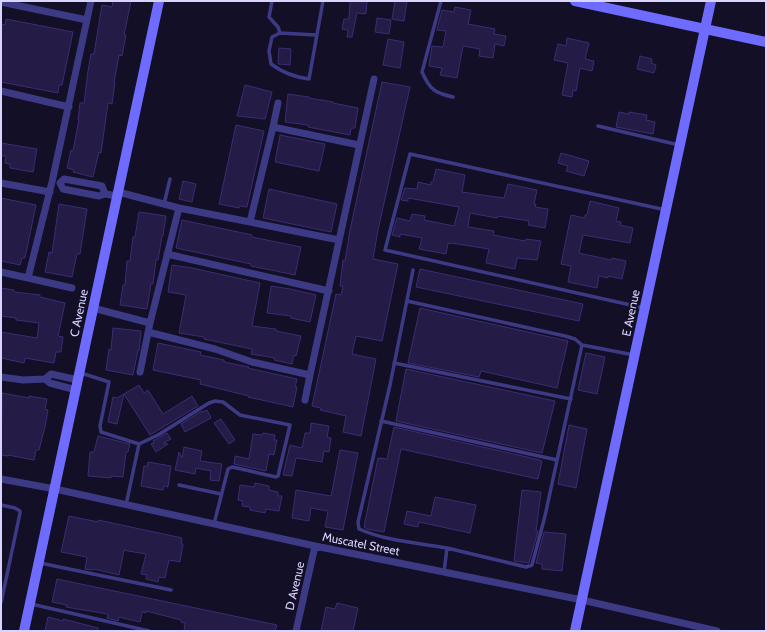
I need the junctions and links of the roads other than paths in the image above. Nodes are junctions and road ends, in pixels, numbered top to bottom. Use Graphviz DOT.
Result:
graph roads {
  1 [pos="91,1"];
  2 [pos="159,1"];
  3 [pos="272,1"];
  4 [pos="323,1"];
  5 [pos="441,1"];
  6 [pos="575,1"];
  7 [pos="712,1"];
  8 [pos="1,2"];
  9 [pos="87,20"];
  10 [pos="706,30"];
  11 [pos="280,32"];
  12 [pos="316,35"];
  13 [pos="766,42"];
  14 [pos="374,79"];
  15 [pos="1,91"];
  16 [pos="453,97"];
  17 [pos="278,102"];
  18 [pos="69,107"];
  19 [pos="598,126"];
  20 [pos="273,127"];
  21 [pos="359,145"];
  22 [pos="681,146"];
  23 [pos="170,178"];
  24 [pos="1,183"];
  25 [pos="56,183"];
  26 [pos="50,192"];
  27 [pos="106,194"];
  28 [pos="118,194"];
  29 [pos="164,204"];
  30 [pos="179,208"];
  31 [pos="667,210"];
  32 [pos="250,222"];
  33 [pos="339,240"];
  34 [pos="167,254"];
  35 [pos="413,270"];
  36 [pos="1,272"];
  37 [pos="28,278"];
  38 [pos="72,288"];
  39 [pos="329,291"];
  40 [pos="407,301"];
  41 [pos="94,308"];
  42 [pos="645,308"];
  43 [pos="150,323"];
  44 [pos="148,332"];
  45 [pos="582,345"];
  46 [pos="635,355"];
  47 [pos="394,363"];
  48 [pos="140,372"];
  49 [pos="310,375"];
  50 [pos="1,377"];
  51 [pos="78,381"];
  52 [pos="570,399"];
  53 [pos="305,400"];
  54 [pos="381,422"];
  55 [pos="139,444"];
  56 [pos="557,460"];
  57 [pos="1,479"];
  58 [pos="179,485"];
  59 [pos="55,489"];
  60 [pos="221,494"];
  61 [pos="1,505"];
  62 [pos="126,505"];
  63 [pos="214,524"];
  64 [pos="315,546"];
  65 [pos="447,548"];
  66 [pos="39,563"];
  67 [pos="444,572"];
  68 [pos="171,590"];
  69 [pos="582,600"];
  70 [pos="1,603"];
  71 [pos="30,604"];
  72 [pos="24,631"];
  73 [pos="148,631"];
  74 [pos="296,631"];
  75 [pos="575,631"];
  76 [pos="717,631"];
  1 -- 9 [label="street"];
  2 -- 28 [label="street, C Avenue"];
  3 -- 11 [label="lane"];
  4 -- 12 [label="lane"];
  5 -- 16 [label="lane"];
  6 -- 10 [label="street"];
  7 -- 10 [label="street, E Avenue"];
  8 -- 9 [label="street"];
  9 -- 18 [label="street"];
  10 -- 13 [label="street"];
  10 -- 22 [label="street, E Avenue"];
  11 -- 12 [label="lane"];
  11 -- 12 [label="lane"];
  14 -- 21 [label="street"];
  15 -- 18 [label="street"];
  17 -- 20 [label="street"];
  18 -- 25 [label="street"];
  19 -- 22 [label="lane"];
  20 -- 21 [label="street"];
  20 -- 32 [label="street"];
  21 -- 33 [label="street"];
  22 -- 31 [label="street, E Avenue"];
  23 -- 29 [label="lane"];
  24 -- 26 [label="street"];
  25 -- 26 [label="street"];
  25 -- 27 [label="street"];
  25 -- 27 [label="street"];
  26 -- 37 [label="street"];
  27 -- 28 [label="street"];
  28 -- 29 [label="street"];
  28 -- 41 [label="street, C Avenue"];
  29 -- 30 [label="street"];
  30 -- 32 [label="street"];
  30 -- 34 [label="street"];
  31 -- 42 [label="street, E Avenue"];
  31 -- 42 [label="lane"];
  32 -- 33 [label="street"];
  33 -- 39 [label="street"];
  34 -- 39 [label="street"];
  34 -- 43 [label="street"];
  35 -- 40 [label="lane"];
  36 -- 37 [label="street"];
  37 -- 38 [label="street"];
  39 -- 49 [label="street"];
  40 -- 45 [label="lane"];
  40 -- 47 [label="lane"];
  41 -- 43 [label="street"];
  41 -- 51 [label="street, C Avenue"];
  42 -- 46 [label="street, E Avenue"];
  43 -- 44 [label="street"];
  44 -- 48 [label="street"];
  44 -- 49 [label="street"];
  45 -- 46 [label="lane"];
  45 -- 52 [label="lane"];
  46 -- 69 [label="street, E Avenue"];
  47 -- 52 [label="lane"];
  47 -- 54 [label="lane"];
  49 -- 53 [label="street"];
  50 -- 51 [label="street"];
  51 -- 55 [label="lane"];
  51 -- 59 [label="street, C Avenue"];
  52 -- 56 [label="lane"];
  54 -- 56 [label="lane"];
  54 -- 65 [label="lane"];
  55 -- 60 [label="lane"];
  55 -- 62 [label="lane"];
  56 -- 65 [label="lane"];
  57 -- 59 [label="street, Muscatel Street"];
  58 -- 60 [label="lane"];
  59 -- 62 [label="street, Muscatel Street"];
  59 -- 66 [label="street, C Avenue"];
  60 -- 63 [label="lane"];
  61 -- 70 [label="lane"];
  62 -- 63 [label="street, Muscatel Street"];
  63 -- 64 [label="street, Muscatel Street"];
  64 -- 67 [label="street, Muscatel Street"];
  64 -- 74 [label="street, D Avenue"];
  65 -- 67 [label="lane"];
  66 -- 68 [label="lane"];
  66 -- 71 [label="street, C Avenue"];
  67 -- 69 [label="street, Muscatel Street"];
  69 -- 75 [label="street, E Avenue"];
  69 -- 76 [label="street, Muscatel Street"];
  71 -- 72 [label="street, C Avenue"];
  71 -- 73 [label="lane"];
}
